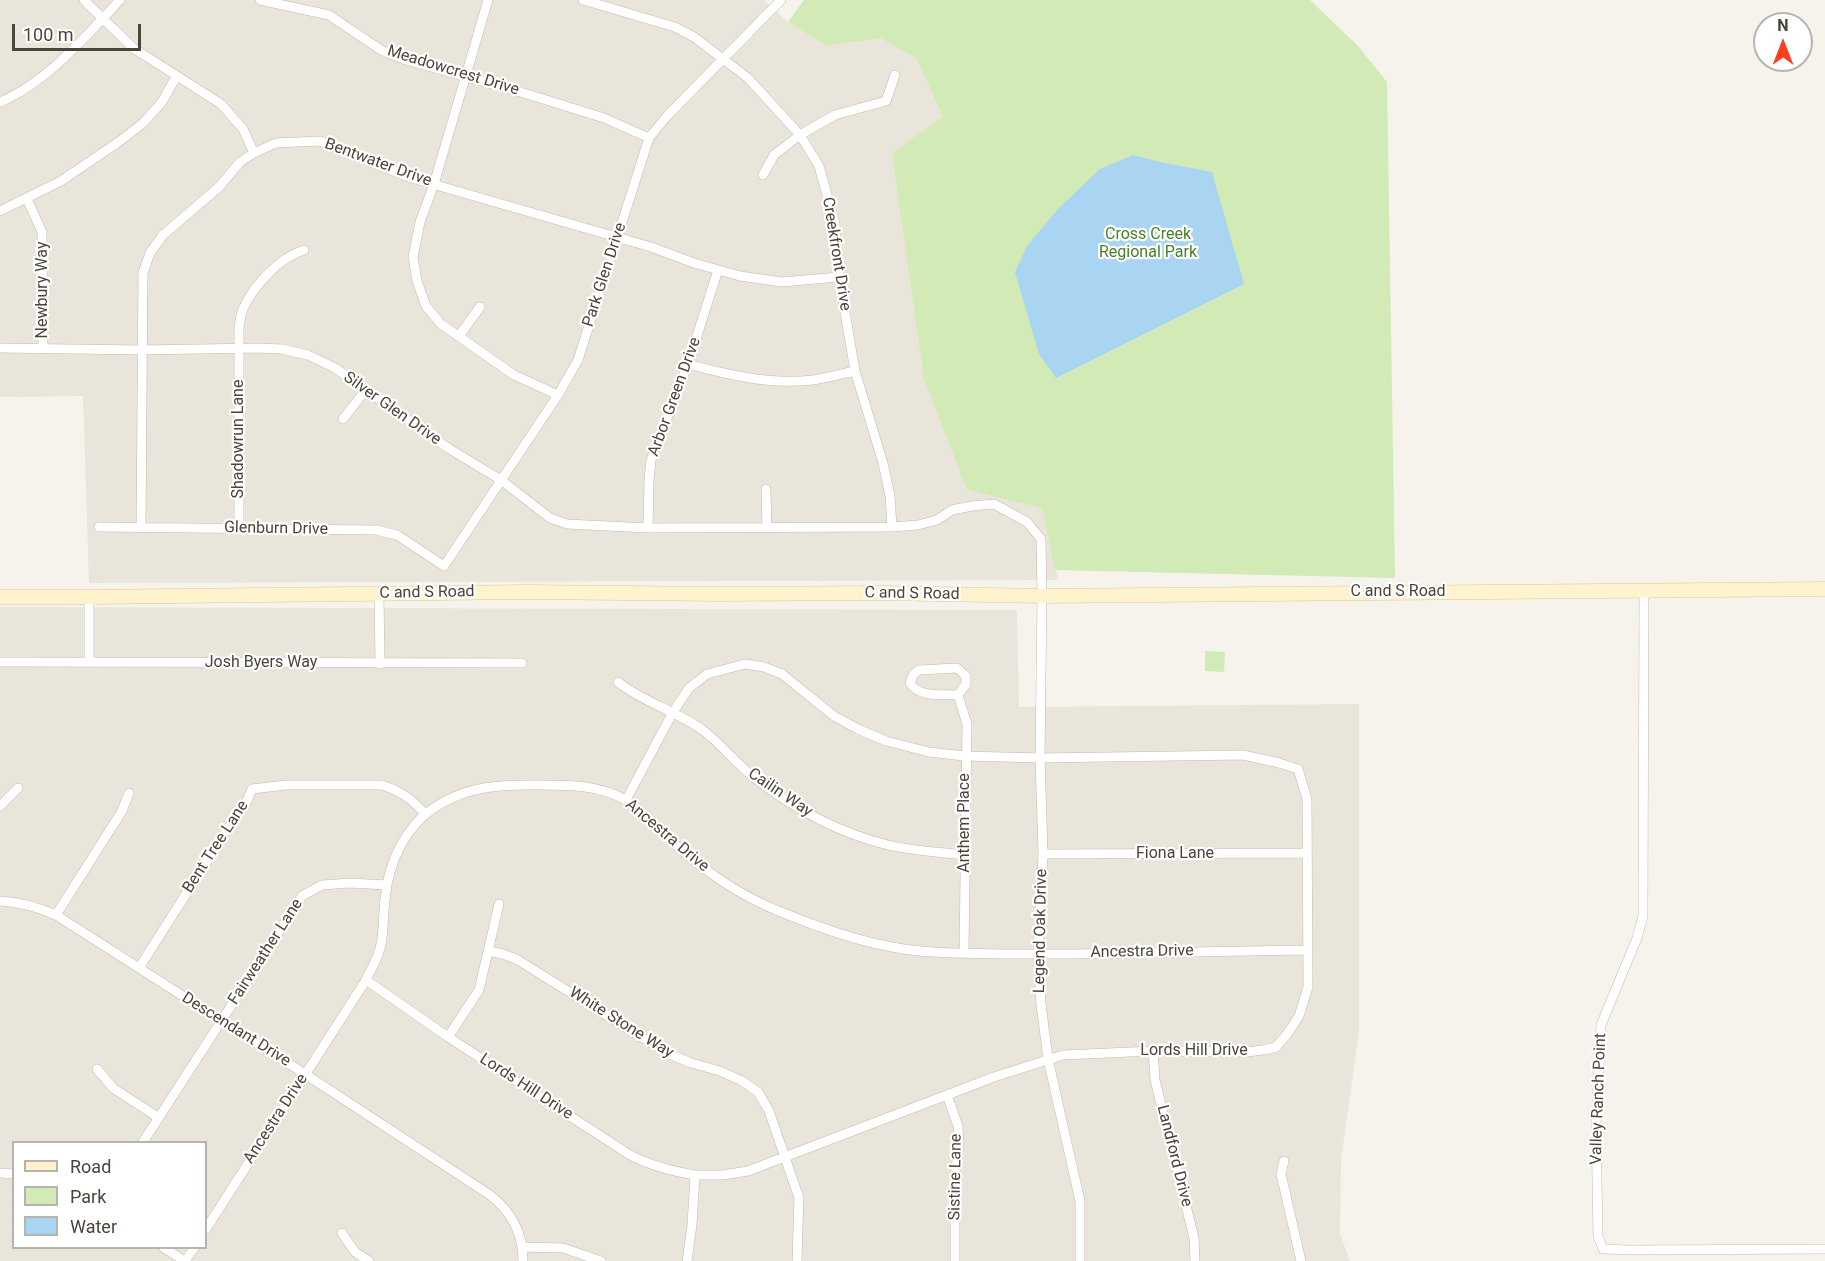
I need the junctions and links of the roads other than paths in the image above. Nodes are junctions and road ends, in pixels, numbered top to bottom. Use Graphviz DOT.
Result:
graph roads {
  1 [pos="84,0"];
  2 [pos="120,0"];
  3 [pos="260,0"];
  4 [pos="488,0"];
  5 [pos="583,0"];
  6 [pos="781,0"];
  7 [pos="103,19"];
  8 [pos="722,59"];
  9 [pos="895,75"];
  10 [pos="465,76"];
  11 [pos="176,77"];
  12 [pos="0,102"];
  13 [pos="800,135"];
  14 [pos="649,138"];
  15 [pos="254,153"];
  16 [pos="763,175"];
  17 [pos="434,184"];
  18 [pos="27,198"];
  19 [pos="0,211"];
  20 [pos="616,238"];
  21 [pos="304,250"];
  22 [pos="718,270"];
  23 [pos="840,277"];
  24 [pos="480,307"];
  25 [pos="459,336"];
  26 [pos="0,348"];
  27 [pos="43,348"];
  28 [pos="240,349"];
  29 [pos="141,350"];
  30 [pos="688,364"];
  31 [pos="855,371"];
  32 [pos="365,391"];
  33 [pos="558,396"];
  34 [pos="343,420"];
  35 [pos="501,480"];
  36 [pos="766,489"];
  37 [pos="99,527"];
  38 [pos="141,527"];
  39 [pos="892,527"];
  40 [pos="239,528"];
  41 [pos="648,528"];
  42 [pos="767,528"];
  43 [pos="444,566"];
  44 [pos="1825,589"];
  45 [pos="1644,590"];
  46 [pos="379,594"];
  47 [pos="1042,596"];
  48 [pos="0,597"];
  49 [pos="88,597"];
  50 [pos="0,662"];
  51 [pos="89,663"];
  52 [pos="522,663"];
  53 [pos="380,664"];
  54 [pos="618,682"];
  55 [pos="958,695"];
  56 [pos="673,712"];
  57 [pos="965,756"];
  58 [pos="1040,758"];
  59 [pos="18,788"];
  60 [pos="129,793"];
  61 [pos="626,800"];
  62 [pos="0,806"];
  63 [pos="424,814"];
  64 [pos="1307,853"];
  65 [pos="1042,854"];
  66 [pos="965,855"];
  67 [pos="387,885"];
  68 [pos="0,901"];
  69 [pos="500,904"];
  70 [pos="56,915"];
  71 [pos="1308,950"];
  72 [pos="488,951"];
  73 [pos="964,953"];
  74 [pos="1038,954"];
  75 [pos="139,968"];
  76 [pos="366,980"];
  77 [pos="221,1021"];
  78 [pos="448,1037"];
  79 [pos="1152,1051"];
  80 [pos="1048,1059"];
  81 [pos="98,1069"];
  82 [pos="305,1074"];
  83 [pos="947,1095"];
  84 [pos="159,1118"];
  85 [pos="144,1141"];
  86 [pos="785,1156"];
  87 [pos="1284,1161"];
  88 [pos="695,1175"];
  89 [pos="207,1227"];
  90 [pos="342,1233"];
  91 [pos="523,1247"];
  92 [pos="166,1249"];
  93 [pos="1825,1249"];
  94 [pos="185,1261"];
  95 [pos="369,1261"];
  96 [pos="523,1261"];
  97 [pos="601,1261"];
  98 [pos="687,1261"];
  99 [pos="797,1261"];
  100 [pos="955,1261"];
  101 [pos="1080,1261"];
  102 [pos="1195,1261"];
  103 [pos="1300,1261"];
  1 -- 7 [label="street"];
  2 -- 7 [label="street"];
  3 -- 10 [label="street, Meadowcrest Drive"];
  4 -- 10 [label="street"];
  5 -- 8 [label="street, Creekfront Drive"];
  6 -- 8 [label="street, Park Glen Drive"];
  7 -- 11 [label="street"];
  7 -- 12 [label="street"];
  8 -- 13 [label="street, Creekfront Drive"];
  8 -- 14 [label="street, Park Glen Drive"];
  9 -- 13 [label="street"];
  10 -- 14 [label="street, Meadowcrest Drive"];
  10 -- 17 [label="street"];
  11 -- 15 [label="street"];
  11 -- 18 [label="street"];
  13 -- 16 [label="street"];
  13 -- 23 [label="street, Creekfront Drive"];
  14 -- 20 [label="street, Park Glen Drive"];
  15 -- 17 [label="street, Bentwater Drive"];
  15 -- 29 [label="street, Bentwater Drive"];
  17 -- 20 [label="street, Bentwater Drive"];
  17 -- 25 [label="street"];
  18 -- 19 [label="street"];
  18 -- 27 [label="street, Newbury Way"];
  20 -- 22 [label="street, Bentwater Drive"];
  20 -- 33 [label="street, Park Glen Drive"];
  21 -- 28 [label="street, Shadowrun Lane"];
  22 -- 23 [label="street, Bentwater Drive"];
  22 -- 30 [label="street, Arbor Green Drive"];
  23 -- 31 [label="street, Creekfront Drive"];
  24 -- 25 [label="street"];
  25 -- 33 [label="street"];
  26 -- 27 [label="street, Silver Glen Drive"];
  27 -- 29 [label="street, Silver Glen Drive"];
  28 -- 29 [label="street, Silver Glen Drive"];
  28 -- 32 [label="street, Silver Glen Drive"];
  28 -- 40 [label="street, Shadowrun Lane"];
  29 -- 38 [label="street, Bentwater Drive"];
  30 -- 31 [label="street"];
  30 -- 41 [label="street, Arbor Green Drive"];
  31 -- 39 [label="street, Creekfront Drive"];
  32 -- 34 [label="street"];
  32 -- 35 [label="street, Silver Glen Drive"];
  33 -- 35 [label="street, Park Glen Drive"];
  35 -- 41 [label="street, Silver Glen Drive"];
  35 -- 43 [label="street, Park Glen Drive"];
  36 -- 42 [label="street"];
  37 -- 38 [label="street, Glenburn Drive"];
  38 -- 40 [label="street, Glenburn Drive"];
  39 -- 42 [label="street, Silver Glen Drive"];
  39 -- 47 [label="street, Silver Glen Drive"];
  40 -- 43 [label="street, Glenburn Drive"];
  41 -- 42 [label="street, Silver Glen Drive"];
  44 -- 45 [label="main road, C and S Road"];
  45 -- 47 [label="main road, C and S Road"];
  45 -- 93 [label="street, Valley Ranch Point"];
  46 -- 47 [label="main road, C and S Road"];
  46 -- 49 [label="main road, C and S Road"];
  46 -- 53 [label="street"];
  47 -- 58 [label="street, Legend Oak Drive"];
  48 -- 49 [label="main road, C and S Road"];
  49 -- 51 [label="street"];
  50 -- 51 [label="street, Josh Byers Way"];
  51 -- 53 [label="street, Josh Byers Way"];
  52 -- 53 [label="street, Josh Byers Way"];
  54 -- 56 [label="street, Cailin Way"];
  55 -- 55 [label="street, Anthem Place"];
  55 -- 57 [label="street, Anthem Place"];
  56 -- 57 [label="street"];
  56 -- 61 [label="street"];
  56 -- 66 [label="street, Cailin Way"];
  57 -- 58 [label="street"];
  57 -- 66 [label="street, Anthem Place"];
  58 -- 64 [label="street, Lords Hill Drive"];
  58 -- 65 [label="street, Legend Oak Drive"];
  59 -- 62 [label="street"];
  60 -- 70 [label="street"];
  61 -- 63 [label="street, Ancestra Drive"];
  61 -- 73 [label="street, Ancestra Drive"];
  63 -- 67 [label="street, Ancestra Drive"];
  63 -- 75 [label="street, Bent Tree Lane"];
  64 -- 65 [label="street, Fiona Lane"];
  64 -- 71 [label="street, Lords Hill Drive"];
  65 -- 74 [label="street, Legend Oak Drive"];
  66 -- 73 [label="street, Anthem Place"];
  67 -- 76 [label="street, Ancestra Drive"];
  67 -- 77 [label="street, Fairweather Lane"];
  68 -- 70 [label="street, Descendant Drive"];
  69 -- 72 [label="street"];
  70 -- 75 [label="street, Descendant Drive"];
  71 -- 74 [label="street, Ancestra Drive"];
  71 -- 79 [label="street, Lords Hill Drive"];
  72 -- 78 [label="street"];
  72 -- 86 [label="street, White Stone Way"];
  73 -- 74 [label="street, Ancestra Drive"];
  74 -- 80 [label="street, Legend Oak Drive"];
  75 -- 77 [label="street, Descendant Drive"];
  76 -- 78 [label="street, Lords Hill Drive"];
  76 -- 82 [label="street, Ancestra Drive"];
  77 -- 82 [label="street, Descendant Drive"];
  77 -- 84 [label="street, Fairweather Lane"];
  78 -- 88 [label="street, Lords Hill Drive"];
  79 -- 80 [label="street, Lords Hill Drive"];
  79 -- 102 [label="street, Landford Drive"];
  80 -- 83 [label="street, Lords Hill Drive"];
  80 -- 101 [label="street, Legend Oak Drive"];
  81 -- 84 [label="street"];
  82 -- 89 [label="street, Ancestra Drive"];
  82 -- 91 [label="street, Descendant Drive"];
  83 -- 86 [label="street, Lords Hill Drive"];
  83 -- 100 [label="street, Sistine Lane"];
  84 -- 85 [label="street, Fairweather Lane"];
  86 -- 88 [label="street, Lords Hill Drive"];
  86 -- 99 [label="street, White Stone Way"];
  87 -- 103 [label="street"];
  88 -- 98 [label="street"];
  90 -- 95 [label="street"];
  91 -- 96 [label="street, Descendant Drive"];
  91 -- 97 [label="street"];
  92 -- 94 [label="street"];
}
